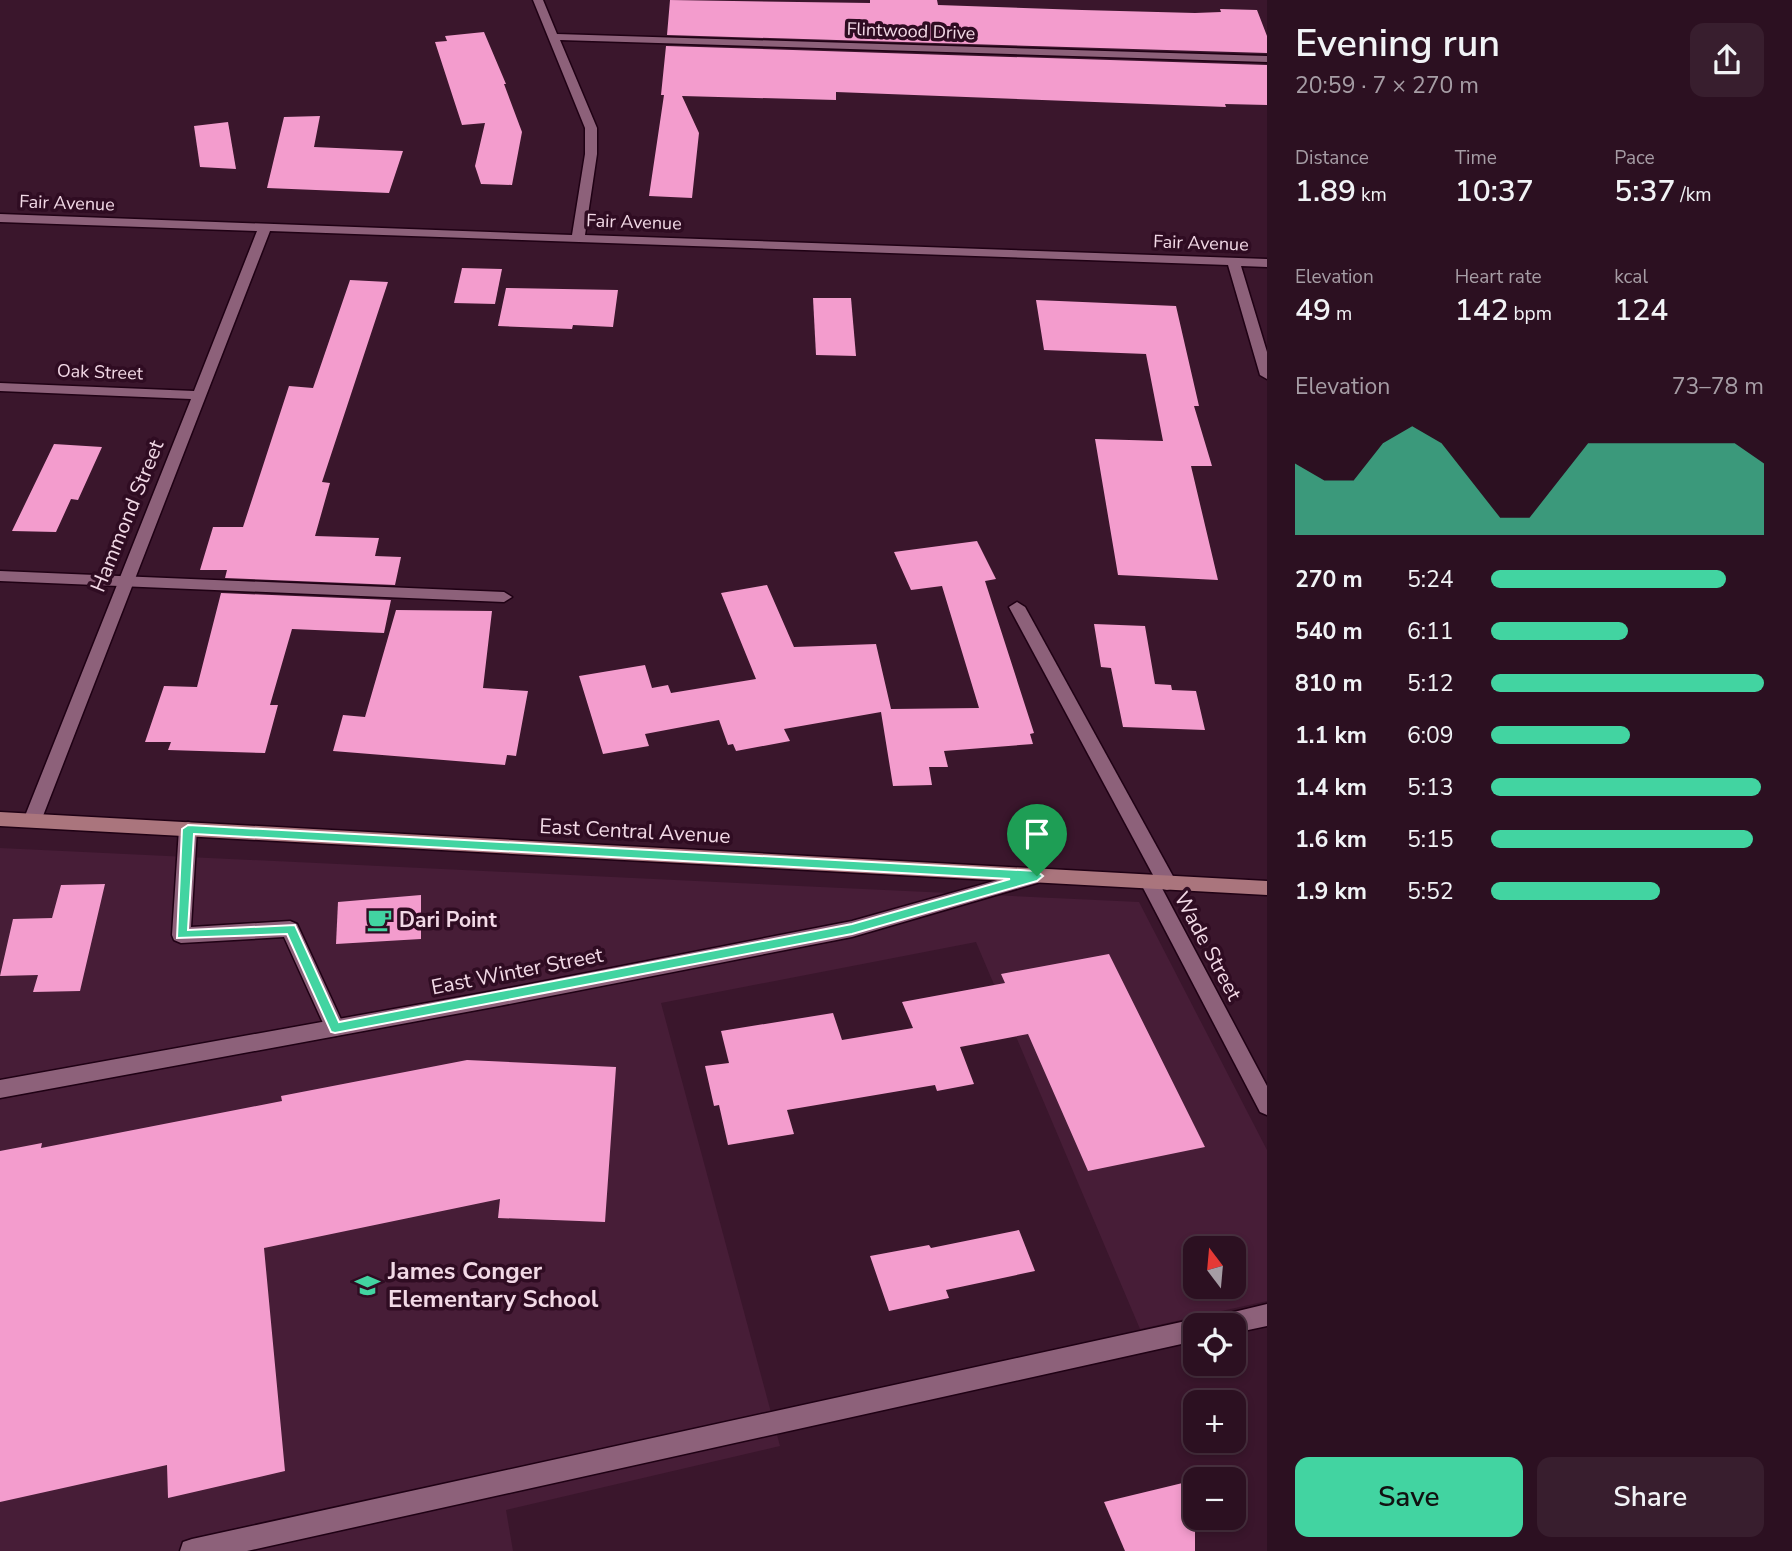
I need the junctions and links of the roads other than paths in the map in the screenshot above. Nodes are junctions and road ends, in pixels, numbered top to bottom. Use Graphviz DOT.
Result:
graph roads {
  1 [pos="538,0"];
  2 [pos="553,37"];
  3 [pos="1267,59"];
  4 [pos="0,218"];
  5 [pos="265,227"];
  6 [pos="578,237"];
  7 [pos="1233,262"];
  8 [pos="1267,263"];
  9 [pos="1267,375"];
  10 [pos="0,387"];
  11 [pos="198,395"];
  12 [pos="0,576"];
  13 [pos="124,581"];
  14 [pos="504,597"];
  15 [pos="1017,607"];
  16 [pos="0,819"];
  17 [pos="32,821"];
  18 [pos="188,829"];
  19 [pos="1037,876"];
  20 [pos="1158,883"];
  21 [pos="1267,888"];
  22 [pos="335,1028"];
  23 [pos="0,1089"];
  24 [pos="1267,1106"];
  25 [pos="1267,1315"];
  26 [pos="1246,1320"];
  27 [pos="1183,1333"];
  28 [pos="192,1551"];
  1 -- 2 [label="street"];
  2 -- 3 [label="street, Flintwood Drive"];
  2 -- 6 [label="street"];
  4 -- 5 [label="street, Fair Avenue"];
  5 -- 6 [label="street, Fair Avenue"];
  5 -- 11 [label="street, Hammond Street"];
  6 -- 7 [label="street, Fair Avenue"];
  7 -- 8 [label="street, Fair Avenue"];
  7 -- 9 [label="street"];
  10 -- 11 [label="street, Oak Street"];
  11 -- 13 [label="street, Hammond Street"];
  12 -- 13 [label="street"];
  13 -- 14 [label="street"];
  13 -- 17 [label="street, Hammond Street"];
  15 -- 20 [label="street, Wade Street"];
  16 -- 17 [label="main road, East Central Avenue"];
  17 -- 18 [label="main road, East Central Avenue"];
  18 -- 19 [label="main road, East Central Avenue"];
  18 -- 22 [label="street"];
  19 -- 20 [label="main road, East Central Avenue"];
  19 -- 22 [label="street, East Winter Street"];
  20 -- 21 [label="main road, East Central Avenue"];
  20 -- 24 [label="street, Wade Street"];
  22 -- 23 [label="street, East Winter Street"];
  25 -- 26 [label="street"];
  27 -- 28 [label="street"];
}
